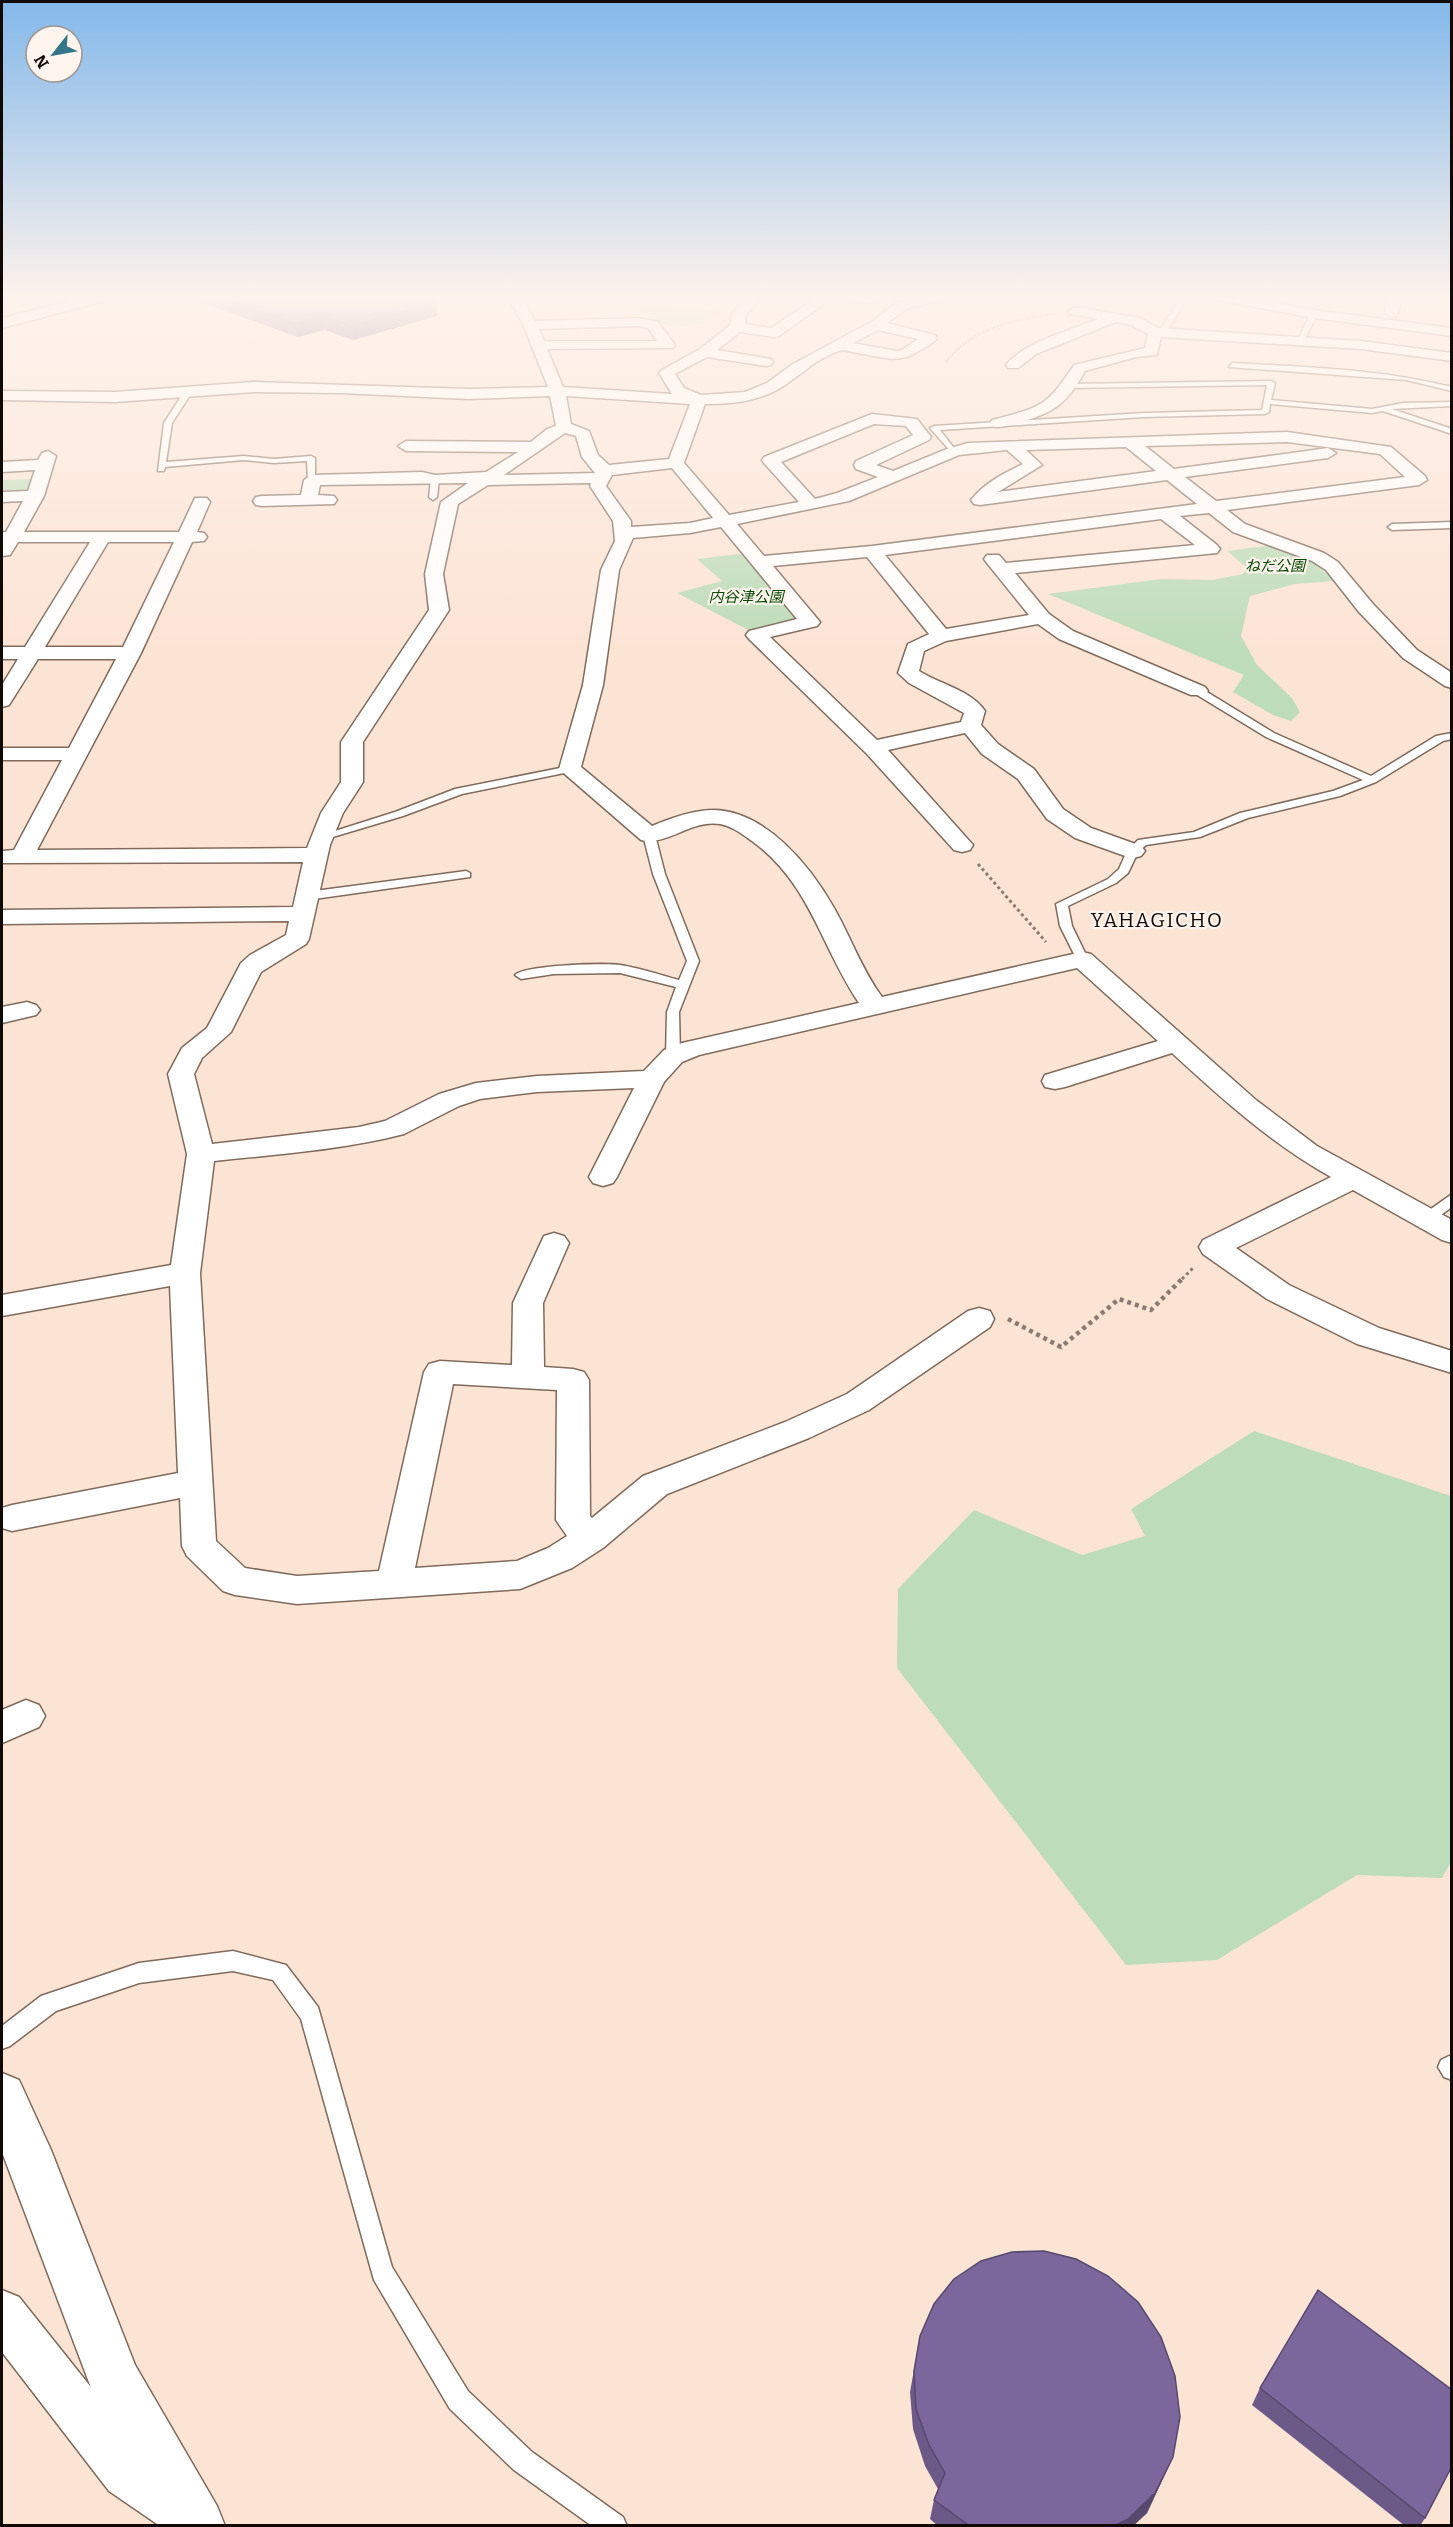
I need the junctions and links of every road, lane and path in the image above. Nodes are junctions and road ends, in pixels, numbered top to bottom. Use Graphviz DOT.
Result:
graph roads {
  1 [pos="174,414"];
  2 [pos="561,414"];
  3 [pos="694,414"];
  4 [pos="1032,414"];
  5 [pos="1177,414"];
  6 [pos="1399,414"];
  7 [pos="998,423"];
  8 [pos="1440,427"];
  9 [pos="1452,427"];
  10 [pos="564,428"];
  11 [pos="1452,432"];
  12 [pos="1131,443"];
  13 [pos="406,446"];
  14 [pos="535,447"];
  15 [pos="1013,447"];
  16 [pos="1367,448"];
  17 [pos="953,452"];
  18 [pos="676,464"];
  19 [pos="2,466"];
  20 [pos="1170,474"];
  21 [pos="603,475"];
  22 [pos="894,477"];
  23 [pos="488,478"];
  24 [pos="312,480"];
  25 [pos="435,480"];
  26 [pos="35,496"];
  27 [pos="2,497"];
  28 [pos="437,497"];
  29 [pos="309,500"];
  30 [pos="342,500"];
  31 [pos="981,500"];
  32 [pos="262,501"];
  33 [pos="201,502"];
  34 [pos="811,505"];
  35 [pos="1215,507"];
  36 [pos="1165,513"];
  37 [pos="725,520"];
  38 [pos="1452,525"];
  39 [pos="970,526"];
  40 [pos="1392,527"];
  41 [pos="623,533"];
  42 [pos="8,537"];
  43 [pos="102,537"];
  44 [pos="192,537"];
  45 [pos="872,551"];
  46 [pos="2,555"];
  47 [pos="761,562"];
  48 [pos="1002,569"];
  49 [pos="1042,618"];
  50 [pos="941,636"];
  51 [pos="2,653"];
  52 [pos="31,653"];
  53 [pos="131,653"];
  54 [pos="1452,682"];
  55 [pos="1198,691"];
  56 [pos="2,701"];
  57 [pos="970,726"];
  58 [pos="1452,736"];
  59 [pos="873,747"];
  60 [pos="2,754"];
  61 [pos="75,754"];
  62 [pos="570,769"];
  63 [pos="1372,780"];
  64 [pos="649,834"];
  65 [pos="962,845"];
  66 [pos="319,846"];
  67 [pos="1133,851"];
  68 [pos="12,857"];
  69 [pos="466,875"];
  70 [pos="305,905"];
  71 [pos="2,917"];
  72 [pos="1073,961"];
  73 [pos="521,975"];
  74 [pos="683,985"];
  75 [pos="876,1008"];
  76 [pos="27,1010"];
  77 [pos="2,1015"];
  78 [pos="1175,1044"];
  79 [pos="673,1056"];
  80 [pos="652,1079"];
  81 [pos="1055,1081"];
  82 [pos="201,1154"];
  83 [pos="603,1177"];
  84 [pos="1351,1179"];
  85 [pos="1452,1199"];
  86 [pos="1426,1219"];
  87 [pos="1452,1233"];
  88 [pos="554,1243"];
  89 [pos="1214,1247"];
  90 [pos="185,1274"];
  91 [pos="2,1305"];
  92 [pos="980,1319"];
  93 [pos="1452,1362"];
  94 [pos="528,1378"];
  95 [pos="195,1482"];
  96 [pos="12,1518"];
  97 [pos="591,1539"];
  98 [pos="394,1583"];
  99 [pos="2,2039"];
  100 [pos="2,2097"];
  101 [pos="2,2314"];
  102 [pos="194,2521"];
  103 [pos="614,2526"];
  1 -- 24 [label="lane"];
  2 -- 10 [label="street"];
  3 -- 18 [label="street"];
  4 -- 7 [label="street"];
  5 -- 7 [label="lane"];
  6 -- 8 [label="lane"];
  7 -- 17 [label="lane"];
  8 -- 9 [label="lane"];
  8 -- 11 [label="lane"];
  10 -- 14 [label="street"];
  10 -- 21 [label="street"];
  12 -- 15 [label="street"];
  12 -- 16 [label="street"];
  12 -- 20 [label="street"];
  13 -- 14 [label="street"];
  14 -- 23 [label="street"];
  15 -- 17 [label="street"];
  15 -- 31 [label="street"];
  16 -- 20 [label="street"];
  16 -- 35 [label="street"];
  17 -- 22 [label="street"];
  18 -- 21 [label="street"];
  18 -- 37 [label="street"];
  19 -- 26 [label="street"];
  20 -- 31 [label="street"];
  20 -- 35 [label="street"];
  21 -- 23 [label="street"];
  21 -- 41 [label="street"];
  22 -- 34 [label="street"];
  22 -- 34 [label="street"];
  23 -- 25 [label="street"];
  23 -- 28 [label="street"];
  24 -- 25 [label="street"];
  24 -- 29 [label="street"];
  25 -- 28 [label="lane"];
  26 -- 27 [label="street"];
  26 -- 42 [label="street"];
  28 -- 66 [label="street"];
  29 -- 30 [label="street"];
  29 -- 32 [label="street"];
  31 -- 39 [label="street"];
  33 -- 44 [label="street"];
  34 -- 37 [label="street"];
  35 -- 36 [label="street"];
  35 -- 54 [label="street"];
  36 -- 39 [label="street"];
  36 -- 48 [label="street"];
  37 -- 41 [label="street"];
  37 -- 47 [label="street"];
  38 -- 40 [label="lane"];
  39 -- 45 [label="street"];
  39 -- 48 [label="street"];
  41 -- 62 [label="street"];
  42 -- 43 [label="street"];
  42 -- 46 [label="street"];
  43 -- 44 [label="street"];
  43 -- 52 [label="street"];
  44 -- 53 [label="street"];
  45 -- 47 [label="street"];
  45 -- 50 [label="street"];
  47 -- 59 [label="street"];
  48 -- 49 [label="street"];
  49 -- 50 [label="street"];
  49 -- 55 [label="street"];
  50 -- 57 [label="street"];
  51 -- 52 [label="street"];
  52 -- 53 [label="street"];
  52 -- 56 [label="street"];
  53 -- 61 [label="street"];
  55 -- 63 [label="lane"];
  57 -- 59 [label="street"];
  57 -- 67 [label="street"];
  58 -- 63 [label="lane"];
  59 -- 65 [label="street"];
  60 -- 61 [label="street"];
  61 -- 68 [label="street"];
  62 -- 64 [label="street"];
  62 -- 66 [label="lane"];
  63 -- 67 [label="lane"];
  64 -- 74 [label="lane"];
  64 -- 75 [label="street"];
  65 -- 72 [label="path"];
  66 -- 68 [label="street"];
  66 -- 70 [label="street"];
  67 -- 72 [label="lane"];
  69 -- 70 [label="lane"];
  70 -- 71 [label="street"];
  70 -- 82 [label="street"];
  72 -- 75 [label="street"];
  72 -- 78 [label="street"];
  73 -- 74 [label="lane"];
  74 -- 79 [label="lane"];
  75 -- 79 [label="street"];
  76 -- 77 [label="street"];
  78 -- 81 [label="street"];
  78 -- 84 [label="street"];
  79 -- 80 [label="street"];
  80 -- 82 [label="street"];
  80 -- 83 [label="street"];
  82 -- 90 [label="street"];
  84 -- 86 [label="street"];
  84 -- 89 [label="street"];
  85 -- 86 [label="lane"];
  86 -- 87 [label="street"];
  88 -- 94 [label="street"];
  89 -- 92 [label="path"];
  89 -- 93 [label="street"];
  90 -- 91 [label="street"];
  90 -- 95 [label="street"];
  92 -- 97 [label="street"];
  94 -- 97 [label="street"];
  94 -- 98 [label="street"];
  95 -- 96 [label="street"];
  95 -- 98 [label="street"];
  97 -- 98 [label="street"];
  99 -- 103 [label="lane"];
  100 -- 102 [label="street"];
  101 -- 102 [label="street"];
}
